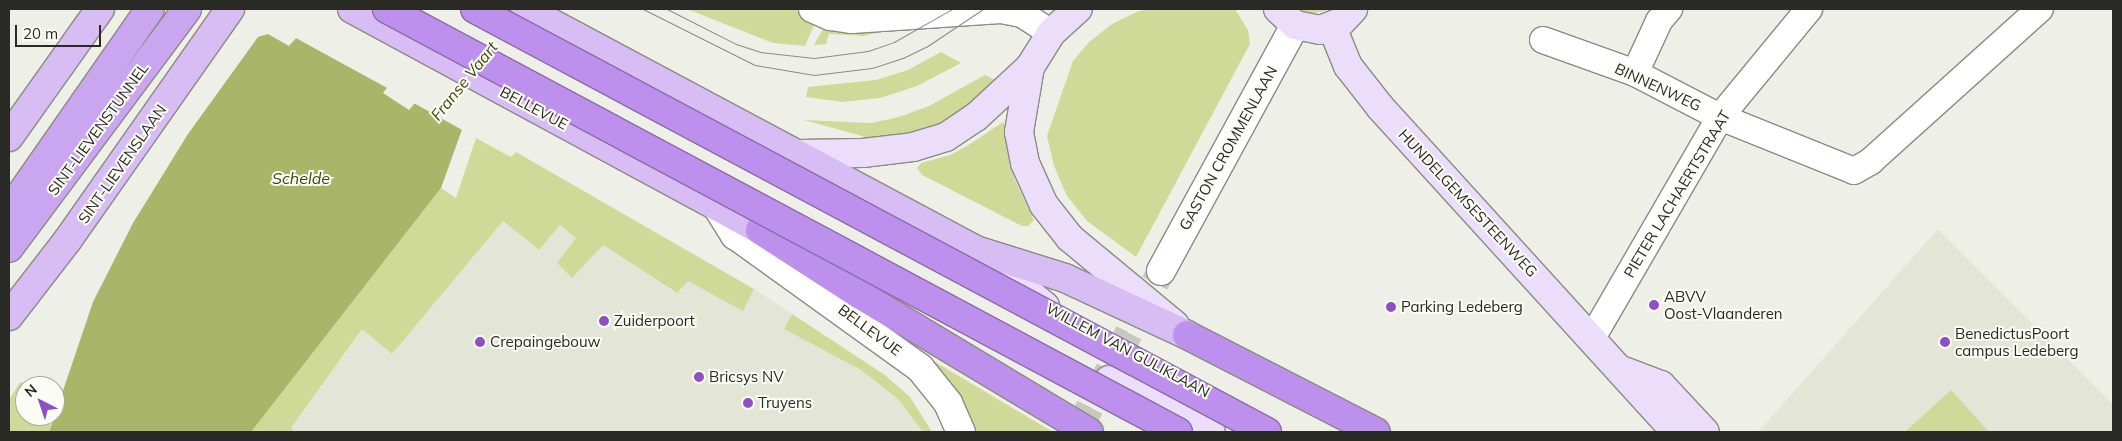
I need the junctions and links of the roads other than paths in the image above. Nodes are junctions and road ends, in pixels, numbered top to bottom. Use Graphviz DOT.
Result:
graph roads {
  1 [pos="150,9"];
  2 [pos="186,9"];
  3 [pos="230,9"];
  4 [pos="352,9"];
  5 [pos="387,9"];
  6 [pos="475,9"];
  7 [pos="525,9"];
  8 [pos="812,9"];
  9 [pos="1078,9"];
  10 [pos="1353,9"];
  11 [pos="1669,9"];
  12 [pos="1809,9"];
  13 [pos="2040,9"];
  14 [pos="96,11"];
  15 [pos="1286,17"];
  16 [pos="1332,27"];
  17 [pos="1051,33"];
  18 [pos="1543,40"];
  19 [pos="1030,67"];
  20 [pos="1635,74"];
  21 [pos="1720,116"];
  22 [pos="9,137"];
  23 [pos="798,154"];
  24 [pos="716,205"];
  25 [pos="9,211"];
  26 [pos="760,230"];
  27 [pos="9,248"];
  28 [pos="976,250"];
  29 [pos="1161,271"];
  30 [pos="9,316"];
  31 [pos="1187,335"];
  32 [pos="1592,338"];
  33 [pos="1620,369"];
  34 [pos="962,432"];
  35 [pos="1089,432"];
  36 [pos="1178,432"];
  37 [pos="1211,432"];
  38 [pos="1267,432"];
  39 [pos="1283,432"];
  40 [pos="1376,432"];
  41 [pos="1676,432"];
  42 [pos="1705,432"];
  1 -- 25 [label="highway, SINT-LIEVENSTUNNEL"];
  2 -- 27 [label="highway, SINT-LIEVENSTUNNEL"];
  3 -- 30 [label="main road, SINT-LIEVENSLAAN"];
  4 -- 24 [label="main road, BELLEVUE"];
  5 -- 36 [label="highway, bridge"];
  6 -- 38 [label="highway, bridge"];
  7 -- 23 [label="main road"];
  8 -- 17 [label="street"];
  9 -- 17 [label="main road"];
  10 -- 16 [label="main road"];
  11 -- 20 [label="street"];
  12 -- 21 [label="street, PIETER LACHAERTSTRAAT"];
  13 -- 21 [label="street, BINNENWEG"];
  14 -- 22 [label="main road"];
  15 -- 16 [label="main road"];
  15 -- 29 [label="street, GASTON CROMMENLAAN"];
  16 -- 32 [label="main road, HUNDELGEMSESTEENWEG"];
  17 -- 19 [label="main road"];
  18 -- 20 [label="street, BINNENWEG"];
  19 -- 23 [label="main road"];
  19 -- 31 [label="main road"];
  20 -- 21 [label="street, BINNENWEG"];
  21 -- 32 [label="street, PIETER LACHAERTSTRAAT"];
  23 -- 28 [label="main road, WILLEM VAN GULIKLAAN"];
  24 -- 26 [label="main road, BELLEVUE"];
  24 -- 34 [label="street, BELLEVUE"];
  26 -- 35 [label="highway"];
  26 -- 37 [label="main road"];
  28 -- 31 [label="main road"];
  28 -- 39 [label="main road, WILLEM VAN GULIKLAAN"];
  31 -- 40 [label="highway"];
  32 -- 33 [label="main road, HUNDELGEMSESTEENWEG"];
  33 -- 41 [label="main road, HUNDELGEMSESTEENWEG"];
  33 -- 42 [label="main road, HUNDELGEMSESTEENWEG"];
}
